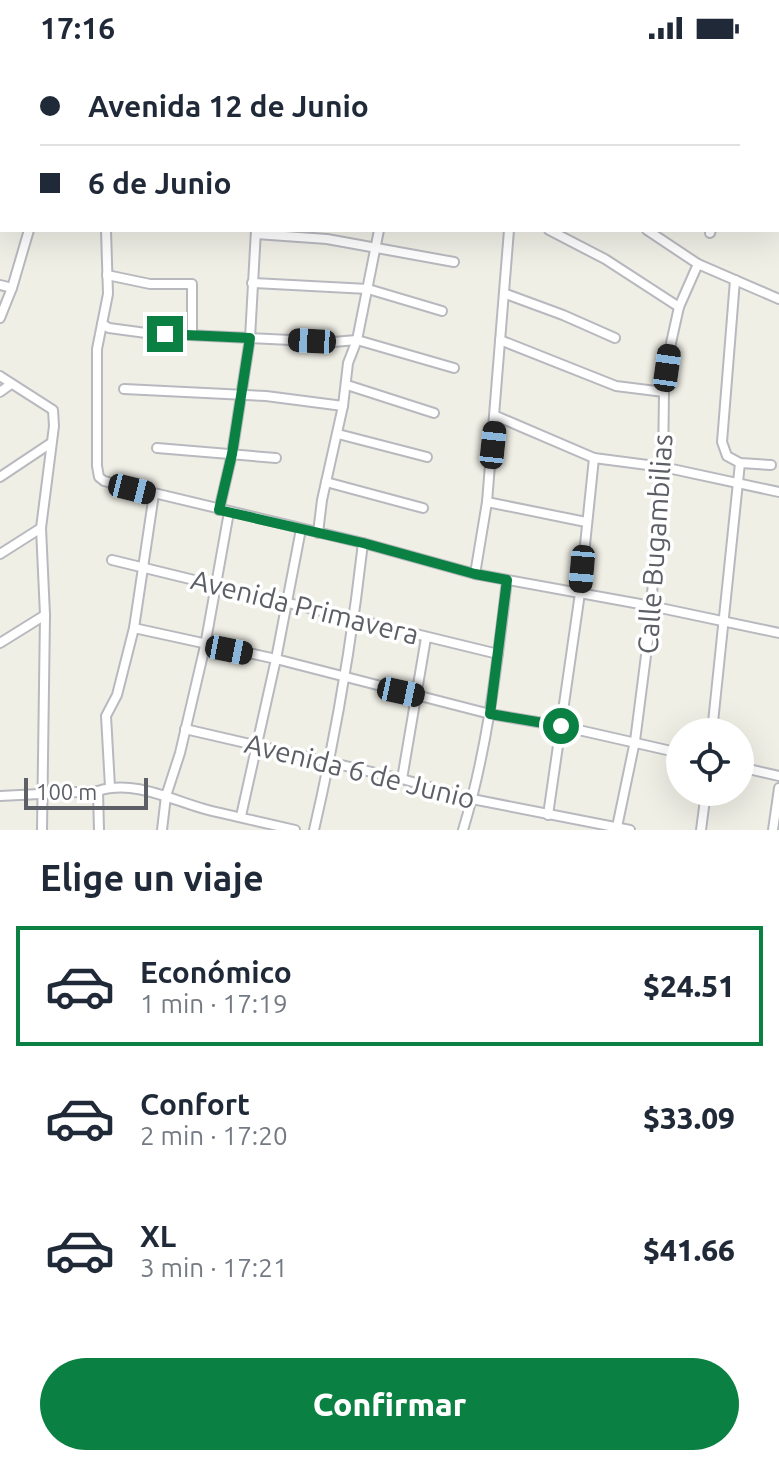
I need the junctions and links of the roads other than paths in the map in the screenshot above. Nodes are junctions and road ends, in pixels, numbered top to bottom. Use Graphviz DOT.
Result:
graph roads {
  1 [pos="26,232"];
  2 [pos="106,232"];
  3 [pos="256,232"];
  4 [pos="379,232"];
  5 [pos="509,232"];
  6 [pos="553,232"];
  7 [pos="650,232"];
  8 [pos="375,247"];
  9 [pos="454,262"];
  10 [pos="698,264"];
  11 [pos="107,275"];
  12 [pos="735,280"];
  13 [pos="252,283"];
  14 [pos="0,285"];
  15 [pos="12,288"];
  16 [pos="368,289"];
  17 [pos="506,294"];
  18 [pos="779,299"];
  19 [pos="679,307"];
  20 [pos="442,311"];
  21 [pos="0,318"];
  22 [pos="102,324"];
  23 [pos="192,335"];
  24 [pos="250,338"];
  25 [pos="615,338"];
  26 [pos="357,340"];
  27 [pos="500,340"];
  28 [pos="454,368"];
  29 [pos="0,376"];
  30 [pos="11,384"];
  31 [pos="347,385"];
  32 [pos="124,389"];
  33 [pos="0,392"];
  34 [pos="664,392"];
  35 [pos="242,395"];
  36 [pos="343,406"];
  37 [pos="434,413"];
  38 [pos="496,416"];
  39 [pos="338,434"];
  40 [pos="51,443"];
  41 [pos="157,448"];
  42 [pos="232,454"];
  43 [pos="427,457"];
  44 [pos="276,458"];
  45 [pos="594,458"];
  46 [pos="740,463"];
  47 [pos="771,465"];
  48 [pos="663,467"];
  49 [pos="0,477"];
  50 [pos="326,482"];
  51 [pos="738,484"];
  52 [pos="779,492"];
  53 [pos="154,494"];
  54 [pos="487,502"];
  55 [pos="423,508"];
  56 [pos="224,511"];
  57 [pos="586,522"];
  58 [pos="41,528"];
  59 [pos="301,529"];
  60 [pos="318,533"];
  61 [pos="363,543"];
  62 [pos="0,554"];
  63 [pos="112,560"];
  64 [pos="144,567"];
  65 [pos="475,574"];
  66 [pos="507,580"];
  67 [pos="215,584"];
  68 [pos="580,593"];
  69 [pos="285,601"];
  70 [pos="651,606"];
  71 [pos="45,615"];
  72 [pos="354,620"];
  73 [pos="723,622"];
  74 [pos="134,628"];
  75 [pos="779,633"];
  76 [pos="426,638"];
  77 [pos="0,643"];
  78 [pos="205,646"];
  79 [pos="498,654"];
  80 [pos="276,659"];
  81 [pos="345,677"];
  82 [pos="418,695"];
  83 [pos="490,714"];
  84 [pos="713,718"];
  85 [pos="561,726"];
  86 [pos="185,729"];
  87 [pos="635,741"];
  88 [pos="257,745"];
  89 [pos="666,749"];
  90 [pos="330,763"];
  91 [pos="754,770"];
  92 [pos="779,776"];
  93 [pos="402,779"];
  94 [pos="110,787"];
  95 [pos="779,788"];
  96 [pos="98,791"];
  97 [pos="42,794"];
  98 [pos="0,796"];
  99 [pos="166,796"];
  100 [pos="472,799"];
  101 [pos="704,806"];
  102 [pos="548,815"];
  103 [pos="241,816"];
  104 [pos="617,827"];
  105 [pos="42,830"];
  106 [pos="99,830"];
  107 [pos="162,830"];
  108 [pos="295,830"];
  109 [pos="314,830"];
  110 [pos="463,830"];
  111 [pos="630,830"];
  112 [pos="701,830"];
  113 [pos="773,830"];
  1 -- 15 [label="street"];
  2 -- 11 [label="street"];
  3 -- 8 [label="street"];
  3 -- 13 [label="street"];
  4 -- 8 [label="street"];
  5 -- 17 [label="street"];
  6 -- 19 [label="street"];
  7 -- 10 [label="street"];
  8 -- 9 [label="street"];
  8 -- 16 [label="street"];
  10 -- 12 [label="street"];
  10 -- 19 [label="street, Calle Bugambilias"];
  11 -- 22 [label="street"];
  11 -- 23 [label="street"];
  12 -- 18 [label="street"];
  12 -- 46 [label="street"];
  13 -- 16 [label="street"];
  13 -- 24 [label="street"];
  14 -- 15 [label="street"];
  15 -- 21 [label="street"];
  16 -- 20 [label="street"];
  16 -- 26 [label="street"];
  17 -- 25 [label="street"];
  17 -- 27 [label="street"];
  19 -- 34 [label="street, Calle Bugambilias"];
  22 -- 23 [label="street"];
  22 -- 53 [label="street"];
  23 -- 24 [label="street"];
  24 -- 26 [label="street"];
  24 -- 35 [label="street"];
  26 -- 28 [label="street"];
  26 -- 31 [label="street"];
  27 -- 34 [label="street"];
  27 -- 38 [label="street"];
  29 -- 30 [label="street"];
  30 -- 33 [label="street"];
  30 -- 40 [label="street"];
  31 -- 36 [label="street"];
  31 -- 37 [label="street"];
  32 -- 35 [label="street"];
  34 -- 48 [label="street, Calle Bugambilias"];
  35 -- 36 [label="street"];
  35 -- 42 [label="street"];
  36 -- 39 [label="street"];
  38 -- 45 [label="street"];
  38 -- 54 [label="street"];
  39 -- 43 [label="street"];
  39 -- 50 [label="street"];
  40 -- 49 [label="street"];
  40 -- 58 [label="street"];
  41 -- 42 [label="street"];
  42 -- 44 [label="street"];
  42 -- 56 [label="street"];
  45 -- 48 [label="street"];
  45 -- 57 [label="street"];
  46 -- 47 [label="street"];
  46 -- 51 [label="street"];
  48 -- 51 [label="street"];
  48 -- 70 [label="street, Calle Bugambilias"];
  50 -- 55 [label="street"];
  50 -- 60 [label="street"];
  51 -- 52 [label="street"];
  51 -- 73 [label="street"];
  53 -- 56 [label="street"];
  53 -- 64 [label="street"];
  54 -- 57 [label="street"];
  54 -- 65 [label="street"];
  56 -- 59 [label="street"];
  56 -- 67 [label="street"];
  57 -- 68 [label="street"];
  58 -- 62 [label="street"];
  58 -- 71 [label="street"];
  59 -- 60 [label="street"];
  59 -- 69 [label="street"];
  60 -- 61 [label="street"];
  61 -- 65 [label="street"];
  61 -- 72 [label="street"];
  63 -- 64 [label="street, Avenida Primavera"];
  64 -- 67 [label="street, Avenida Primavera"];
  64 -- 74 [label="street"];
  65 -- 66 [label="street"];
  66 -- 68 [label="street"];
  66 -- 79 [label="street"];
  67 -- 69 [label="street, Avenida Primavera"];
  67 -- 78 [label="street"];
  68 -- 70 [label="street"];
  68 -- 85 [label="street"];
  69 -- 72 [label="street, Avenida Primavera"];
  69 -- 80 [label="street"];
  70 -- 73 [label="street"];
  70 -- 87 [label="street, Calle Bugambilias"];
  71 -- 77 [label="street"];
  71 -- 97 [label="street"];
  72 -- 76 [label="street, Avenida Primavera"];
  72 -- 81 [label="street"];
  73 -- 75 [label="street"];
  73 -- 84 [label="street"];
  74 -- 78 [label="street"];
  74 -- 94 [label="street"];
  76 -- 79 [label="street, Avenida Primavera"];
  76 -- 82 [label="street"];
  78 -- 80 [label="street"];
  78 -- 86 [label="street"];
  79 -- 83 [label="street"];
  80 -- 81 [label="street"];
  80 -- 88 [label="street"];
  81 -- 82 [label="street"];
  81 -- 90 [label="street"];
  82 -- 83 [label="street"];
  82 -- 93 [label="street"];
  83 -- 85 [label="street"];
  83 -- 100 [label="street"];
  85 -- 87 [label="street"];
  85 -- 102 [label="street"];
  86 -- 88 [label="street, Avenida 6 de Junio"];
  86 -- 99 [label="street"];
  87 -- 89 [label="street"];
  87 -- 104 [label="street, Calle Bugambilias"];
  88 -- 90 [label="street, Avenida 6 de Junio"];
  88 -- 103 [label="street"];
  90 -- 93 [label="street, Avenida 6 de Junio"];
  90 -- 109 [label="street"];
  91 -- 92 [label="street"];
  93 -- 100 [label="street, Avenida 6 de Junio"];
  94 -- 96 [label="street"];
  94 -- 99 [label="street"];
  95 -- 113 [label="street"];
  96 -- 97 [label="street"];
  96 -- 106 [label="street"];
  97 -- 98 [label="street"];
  97 -- 105 [label="street"];
  99 -- 103 [label="street"];
  99 -- 107 [label="street"];
  100 -- 102 [label="street, Avenida 6 de Junio"];
  100 -- 110 [label="street"];
  101 -- 112 [label="street"];
  102 -- 104 [label="street, Avenida 6 de Junio"];
  103 -- 108 [label="street"];
  104 -- 111 [label="street, Avenida 6 de Junio"];
}
